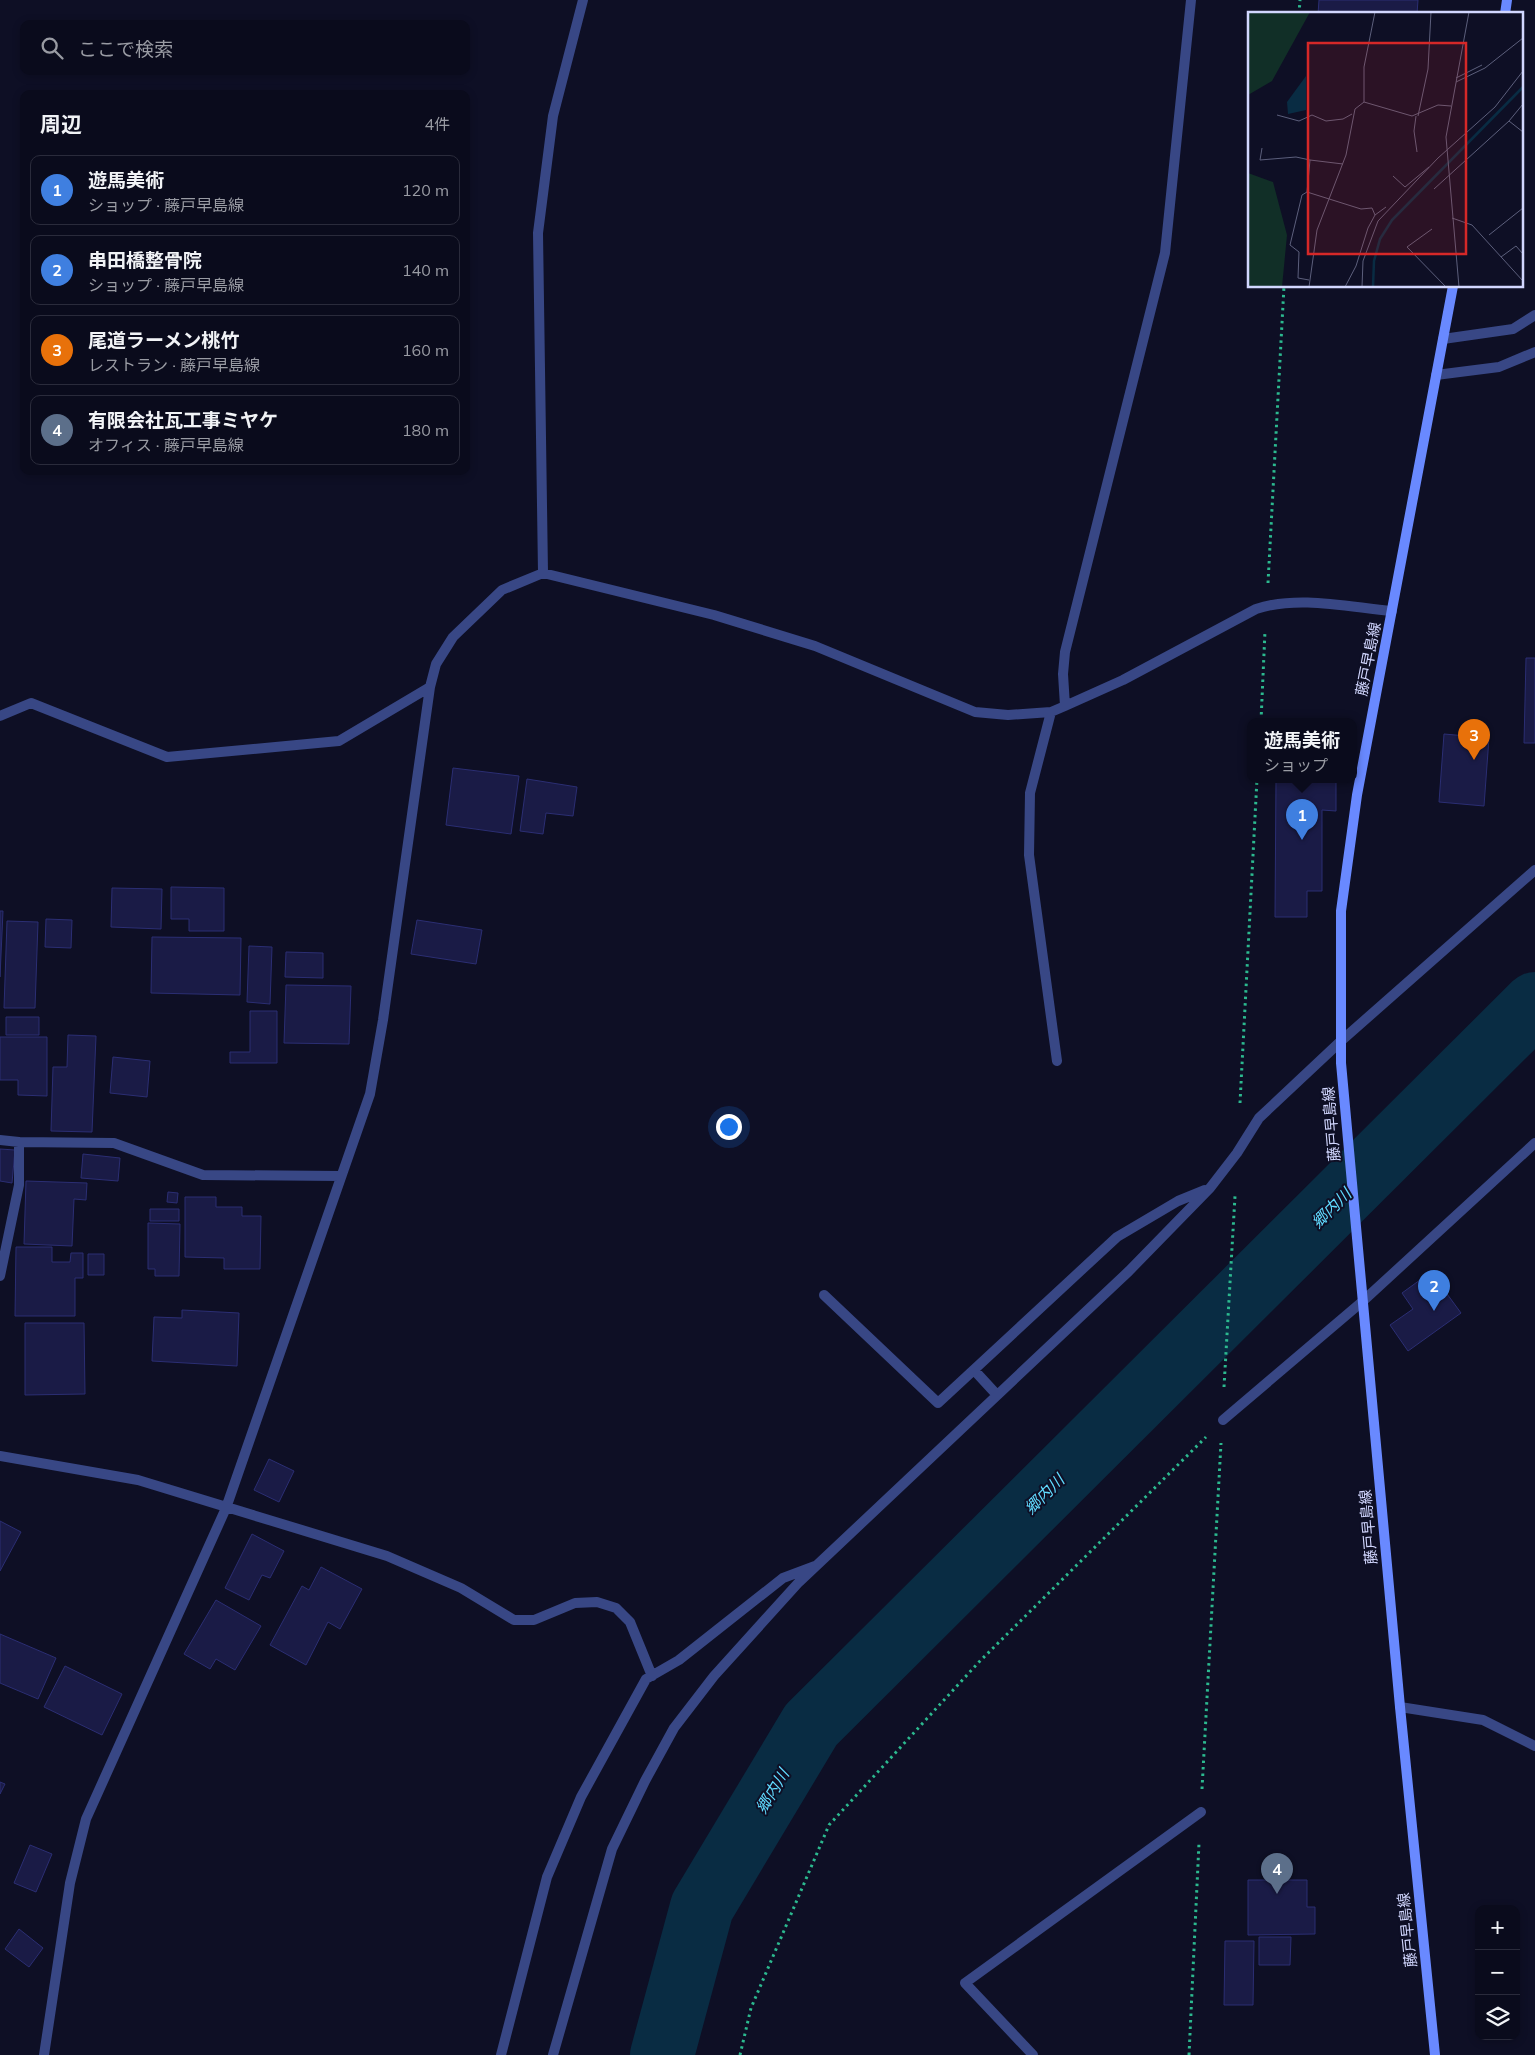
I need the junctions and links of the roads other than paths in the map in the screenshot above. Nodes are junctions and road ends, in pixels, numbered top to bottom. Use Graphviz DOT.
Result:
graph roads {
  1 [pos="583,0"];
  2 [pos="1191,0"];
  3 [pos="1453,288"];
  4 [pos="1535,315"];
  5 [pos="1443,339"];
  6 [pos="1535,352"];
  7 [pos="1436,375"];
  8 [pos="543,573"];
  9 [pos="1392,611"];
  10 [pos="430,687"];
  11 [pos="1065,706"];
  12 [pos="1051,712"];
  13 [pos="0,716"];
  14 [pos="1535,870"];
  15 [pos="1341,1041"];
  16 [pos="1057,1061"];
  17 [pos="0,1140"];
  18 [pos="19,1142"];
  19 [pos="1535,1143"];
  20 [pos="341,1176"];
  21 [pos="1210,1188"];
  22 [pos="0,1276"];
  23 [pos="824,1295"];
  24 [pos="1363,1301"];
  25 [pos="974,1370"];
  26 [pos="997,1395"];
  27 [pos="1222,1420"];
  28 [pos="0,1456"];
  29 [pos="226,1508"];
  30 [pos="816,1565"];
  31 [pos="652,1676"];
  32 [pos="1400,1707"];
  33 [pos="1535,1746"];
  34 [pos="1201,1812"];
  35 [pos="44,2055"];
  36 [pos="501,2055"];
  37 [pos="553,2055"];
  38 [pos="1033,2055"];
  39 [pos="1435,2055"];
  1 -- 8 [label="street"];
  2 -- 11 [label="street"];
  3 -- 5 [label="main road, 藤戸早島線"];
  4 -- 5 [label="street"];
  5 -- 7 [label="main road, 藤戸早島線"];
  6 -- 7 [label="street"];
  7 -- 9 [label="main road, 藤戸早島線"];
  8 -- 10 [label="street"];
  8 -- 12 [label="street"];
  9 -- 11 [label="street"];
  9 -- 15 [label="main road, 藤戸早島線"];
  10 -- 13 [label="street"];
  10 -- 20 [label="street"];
  11 -- 12 [label="street"];
  12 -- 16 [label="street"];
  14 -- 15 [label="street"];
  15 -- 21 [label="street"];
  15 -- 24 [label="main road, 藤戸早島線"];
  17 -- 18 [label="street"];
  18 -- 20 [label="street"];
  18 -- 22 [label="street"];
  19 -- 24 [label="street"];
  20 -- 29 [label="street"];
  21 -- 25 [label="street"];
  21 -- 26 [label="street"];
  23 -- 25 [label="street"];
  24 -- 27 [label="street"];
  24 -- 32 [label="main road, 藤戸早島線"];
  25 -- 26 [label="street"];
  26 -- 30 [label="street"];
  28 -- 29 [label="street"];
  29 -- 31 [label="street"];
  29 -- 35 [label="street"];
  30 -- 31 [label="street"];
  30 -- 37 [label="street"];
  31 -- 36 [label="street"];
  32 -- 33 [label="street"];
  32 -- 39 [label="main road, 藤戸早島線"];
  34 -- 38 [label="street"];
}
